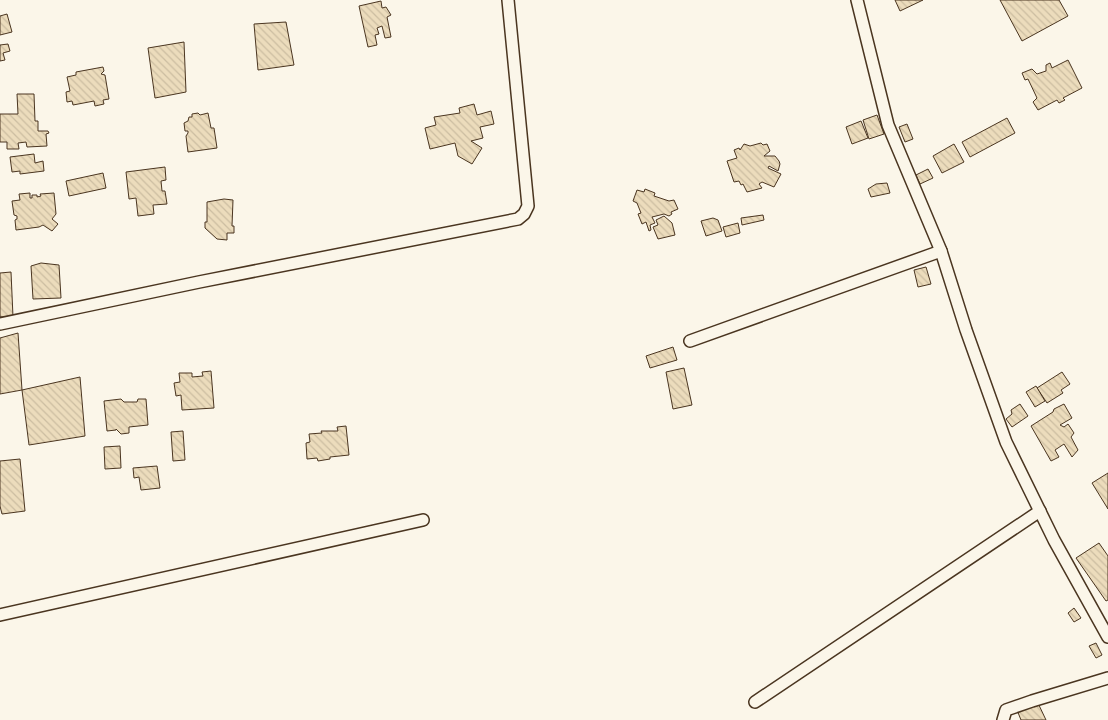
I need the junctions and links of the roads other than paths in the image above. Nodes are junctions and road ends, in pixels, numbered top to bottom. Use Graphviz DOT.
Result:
graph roads {
  1 [pos="508,0"];
  2 [pos="857,0"];
  3 [pos="941,252"];
  4 [pos="0,324"];
  5 [pos="690,341"];
  6 [pos="1040,511"];
  7 [pos="422,520"];
  8 [pos="0,615"];
  9 [pos="1108,637"];
  10 [pos="1108,678"];
  11 [pos="755,702"];
  12 [pos="1003,720"];
  1 -- 4 [label="street"];
  2 -- 3 [label="street"];
  3 -- 5 [label="street"];
  3 -- 6 [label="street"];
  6 -- 9 [label="street"];
  6 -- 11 [label="street"];
  7 -- 8 [label="street"];
  10 -- 12 [label="street"];
}
